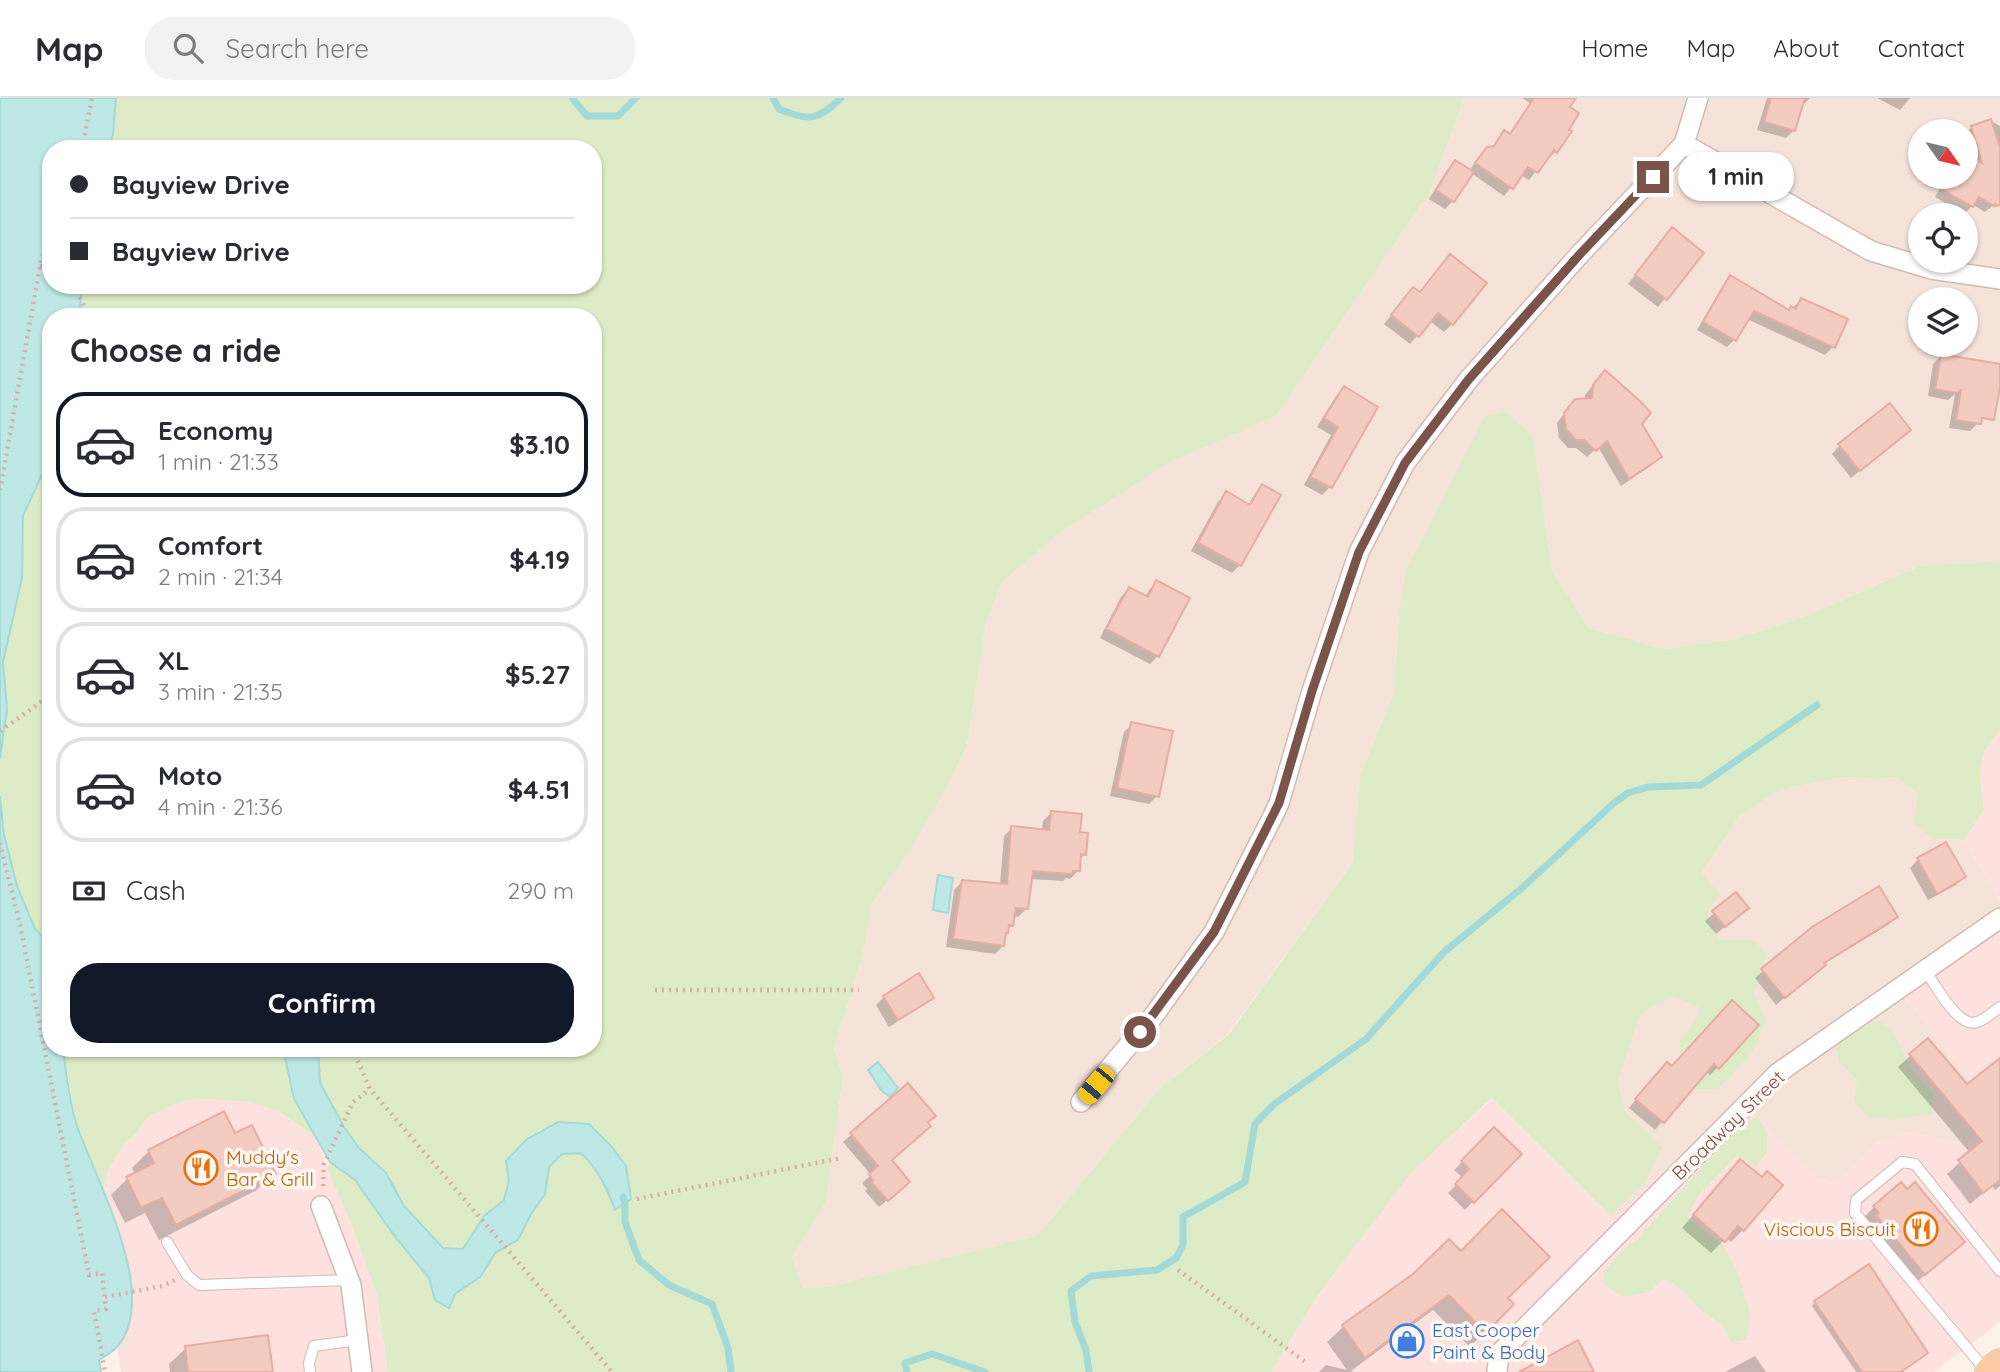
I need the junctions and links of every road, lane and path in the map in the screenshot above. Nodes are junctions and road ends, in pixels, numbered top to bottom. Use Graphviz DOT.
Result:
graph roads {
  1 [pos="92,98"];
  2 [pos="1698,98"];
  3 [pos="84,140"];
  4 [pos="1684,144"];
  5 [pos="42,258"];
  6 [pos="40,266"];
  7 [pos="2000,279"];
  8 [pos="0,490"];
  9 [pos="42,701"];
  10 [pos="0,731"];
  11 [pos="0,843"];
  12 [pos="2000,918"];
  13 [pos="1925,970"];
  14 [pos="655,990"];
  15 [pos="859,990"];
  16 [pos="2000,1007"];
  17 [pos="42,1037"];
  18 [pos="46,1057"];
  19 [pos="356,1057"];
  20 [pos="370,1089"];
  21 [pos="1081,1102"];
  22 [pos="841,1158"];
  23 [pos="324,1164"];
  24 [pos="637,1199"];
  25 [pos="321,1206"];
  26 [pos="167,1242"];
  27 [pos="1178,1270"];
  28 [pos="2000,1271"];
  29 [pos="349,1280"];
  30 [pos="162,1286"];
  31 [pos="105,1297"];
  32 [pos="358,1339"];
  33 [pos="1307,1363"];
  34 [pos="2000,1364"];
  35 [pos="105,1372"];
  36 [pos="310,1372"];
  37 [pos="362,1372"];
  38 [pos="612,1372"];
  39 [pos="1497,1372"];
  40 [pos="1989,1372"];
  1 -- 3 [label="path"];
  2 -- 4 [label="street"];
  4 -- 7 [label="street"];
  4 -- 21 [label="street"];
  5 -- 6 [label="path"];
  6 -- 8 [label="path"];
  9 -- 10 [label="path"];
  11 -- 17 [label="path"];
  12 -- 13 [label="street, Broadway Street"];
  13 -- 16 [label="lane"];
  13 -- 39 [label="street, Broadway Street"];
  14 -- 15 [label="path"];
  18 -- 31 [label="path"];
  19 -- 20 [label="path"];
  20 -- 23 [label="path"];
  20 -- 38 [label="path"];
  22 -- 24 [label="path"];
  25 -- 29 [label="street"];
  26 -- 29 [label="lane"];
  27 -- 33 [label="path"];
  28 -- 40 [label="lane"];
  29 -- 32 [label="street"];
  30 -- 31 [label="path"];
  31 -- 35 [label="path"];
  32 -- 36 [label="lane"];
  32 -- 37 [label="street"];
  34 -- 40 [label="main road"];
}
